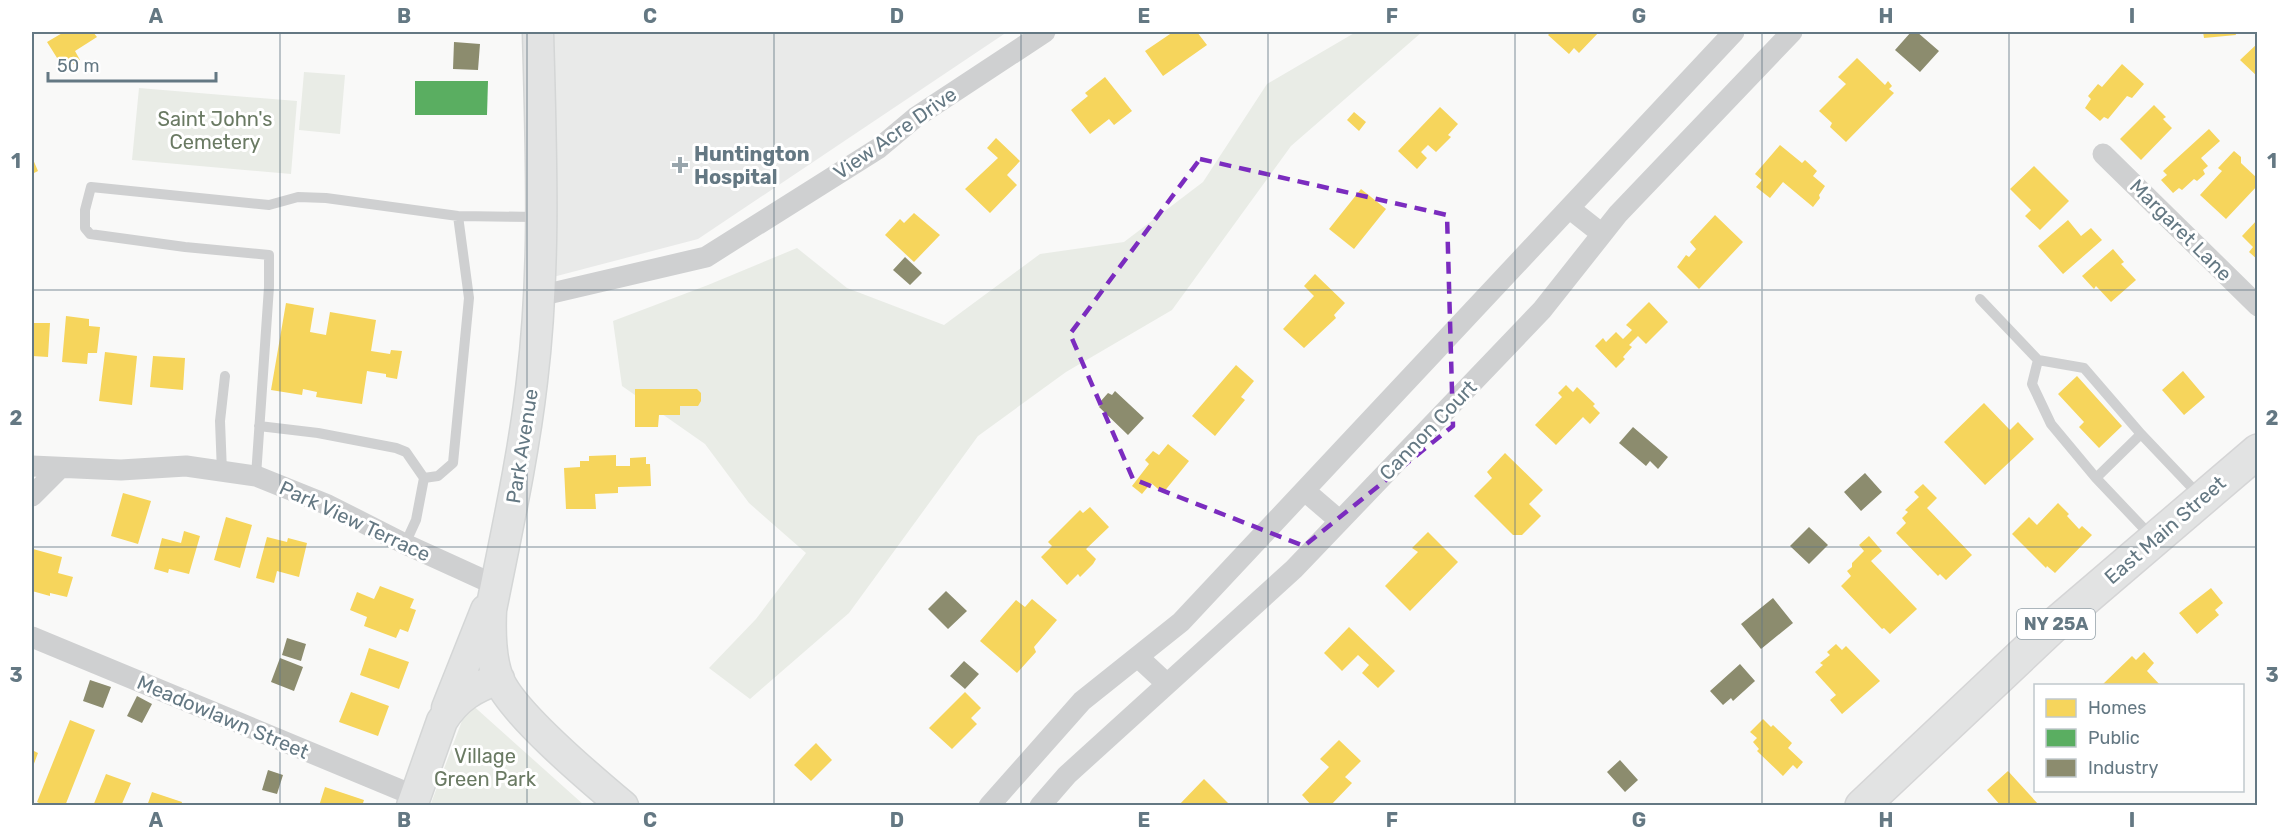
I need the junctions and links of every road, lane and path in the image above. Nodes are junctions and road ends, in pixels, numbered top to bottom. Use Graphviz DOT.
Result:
graph roads {
  1 [pos="538,32"];
  2 [pos="1045,32"];
  3 [pos="1734,32"];
  4 [pos="1792,32"];
  5 [pos="2103,154"];
  6 [pos="1569,208"];
  7 [pos="458,216"];
  8 [pos="542,217"];
  9 [pos="1602,234"];
  10 [pos="539,296"];
  11 [pos="1980,299"];
  12 [pos="2258,306"];
  13 [pos="2038,360"];
  14 [pos="225,376"];
  15 [pos="260,426"];
  16 [pos="2141,434"];
  17 [pos="2258,451"];
  18 [pos="32,466"];
  19 [pos="59,469"];
  20 [pos="222,472"];
  21 [pos="256,476"];
  22 [pos="424,478"];
  23 [pos="2096,478"];
  24 [pos="1305,491"];
  25 [pos="32,496"];
  26 [pos="2202,498"];
  27 [pos="1340,521"];
  28 [pos="2155,539"];
  29 [pos="405,544"];
  30 [pos="495,585"];
  31 [pos="32,638"];
  32 [pos="1138,657"];
  33 [pos="499,679"];
  34 [pos="1167,684"];
  35 [pos="442,721"];
  36 [pos="413,801"];
  37 [pos="623,806"];
  38 [pos="989,806"];
  39 [pos="1040,806"];
  40 [pos="1862,806"];
  1 -- 8 [label="main road, Park Avenue"];
  2 -- 10 [label="street, View Acre Drive"];
  3 -- 6 [label="street"];
  4 -- 9 [label="street, Cannon Court"];
  5 -- 12 [label="street, Margaret Lane"];
  6 -- 9 [label="street"];
  6 -- 24 [label="street"];
  7 -- 8 [label="lane"];
  7 -- 15 [label="lane"];
  7 -- 22 [label="lane"];
  8 -- 10 [label="main road, Park Avenue"];
  9 -- 27 [label="street, Cannon Court"];
  10 -- 30 [label="main road, Park Avenue"];
  11 -- 13 [label="lane"];
  13 -- 16 [label="lane"];
  13 -- 23 [label="lane"];
  14 -- 20 [label="lane"];
  15 -- 21 [label="lane"];
  15 -- 22 [label="lane"];
  16 -- 23 [label="lane"];
  16 -- 26 [label="lane"];
  17 -- 26 [label="main road, East Main Street / NY 25A"];
  18 -- 19 [label="street, Park View Terrace"];
  19 -- 20 [label="street, Park View Terrace"];
  19 -- 25 [label="street"];
  20 -- 21 [label="street, Park View Terrace"];
  21 -- 29 [label="street, Park View Terrace"];
  22 -- 29 [label="lane"];
  23 -- 28 [label="lane"];
  24 -- 27 [label="street"];
  24 -- 32 [label="street"];
  26 -- 28 [label="main road, East Main Street / NY 25A"];
  27 -- 34 [label="street, Cannon Court"];
  28 -- 40 [label="main road, East Main Street / NY 25A"];
  29 -- 30 [label="street, Park View Terrace"];
  30 -- 33 [label="main road, Park Avenue"];
  30 -- 35 [label="main road"];
  31 -- 36 [label="street, Meadowlawn Street"];
  32 -- 34 [label="street"];
  32 -- 38 [label="street"];
  33 -- 35 [label="main road"];
  33 -- 37 [label="main road, Park Avenue"];
  34 -- 39 [label="street, Cannon Court"];
  35 -- 36 [label="main road"];
}
